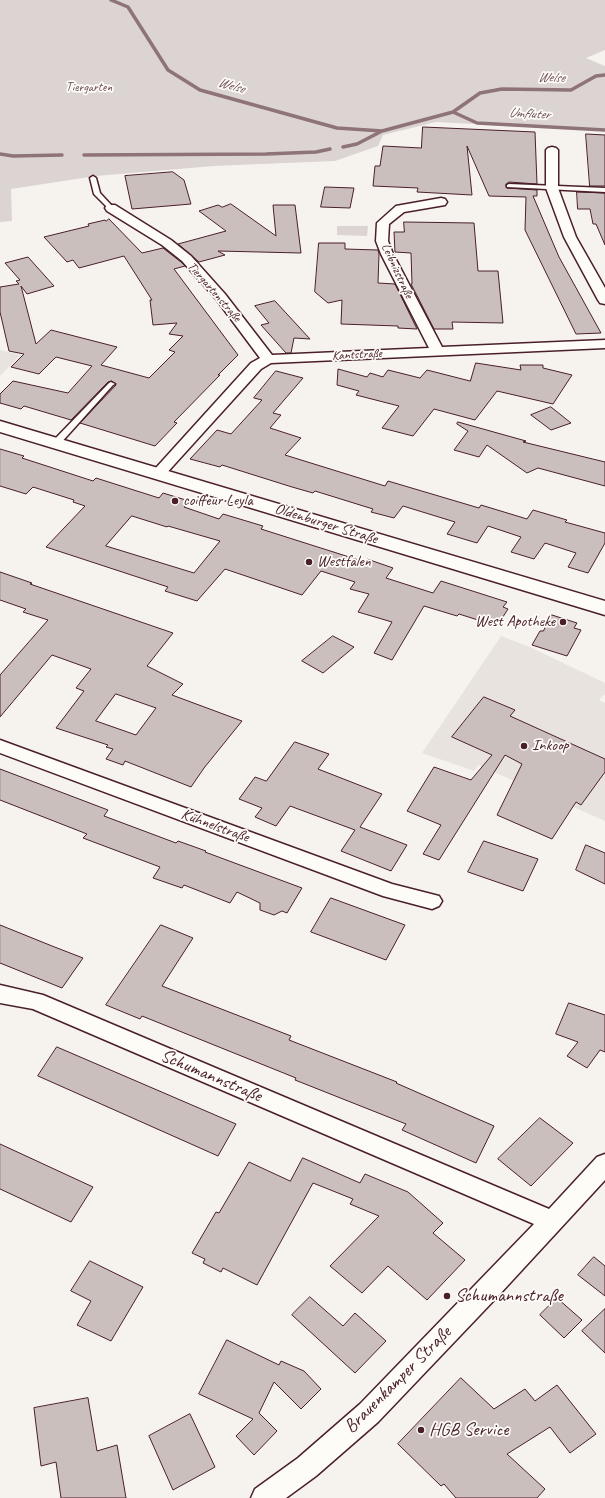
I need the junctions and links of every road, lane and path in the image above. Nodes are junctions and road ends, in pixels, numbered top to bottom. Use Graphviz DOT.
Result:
graph roads {
  1 [pos="552,150"];
  2 [pos="93,178"];
  3 [pos="509,186"];
  4 [pos="552,188"];
  5 [pos="605,190"];
  6 [pos="441,202"];
  7 [pos="111,208"];
  8 [pos="605,300"];
  9 [pos="605,344"];
  10 [pos="437,351"];
  11 [pos="268,359"];
  12 [pos="111,384"];
  13 [pos="0,426"];
  14 [pos="56,443"];
  15 [pos="159,473"];
  16 [pos="605,608"];
  17 [pos="0,746"];
  18 [pos="432,901"];
  19 [pos="0,994"];
  20 [pos="605,1164"];
  21 [pos="552,1221"];
  22 [pos="264,1498"];
  1 -- 4 [label="street"];
  2 -- 7 [label="lane"];
  3 -- 4 [label="lane"];
  4 -- 5 [label="lane"];
  4 -- 8 [label="street"];
  6 -- 10 [label="street, Leibnizstraße"];
  7 -- 11 [label="street, Tiergartenstraße"];
  9 -- 10 [label="street, Kantstraße"];
  10 -- 11 [label="street, Kantstraße"];
  11 -- 15 [label="street"];
  12 -- 14 [label="lane"];
  13 -- 14 [label="main road, Oldenburger Straße"];
  14 -- 15 [label="main road, Oldenburger Straße"];
  15 -- 16 [label="main road, Oldenburger Straße"];
  17 -- 18 [label="street, Kühnelstraße"];
  19 -- 21 [label="street, Schumannstraße"];
  20 -- 21 [label="street, Brauenkamper Straße"];
  21 -- 22 [label="street, Brauenkamper Straße"];
}
